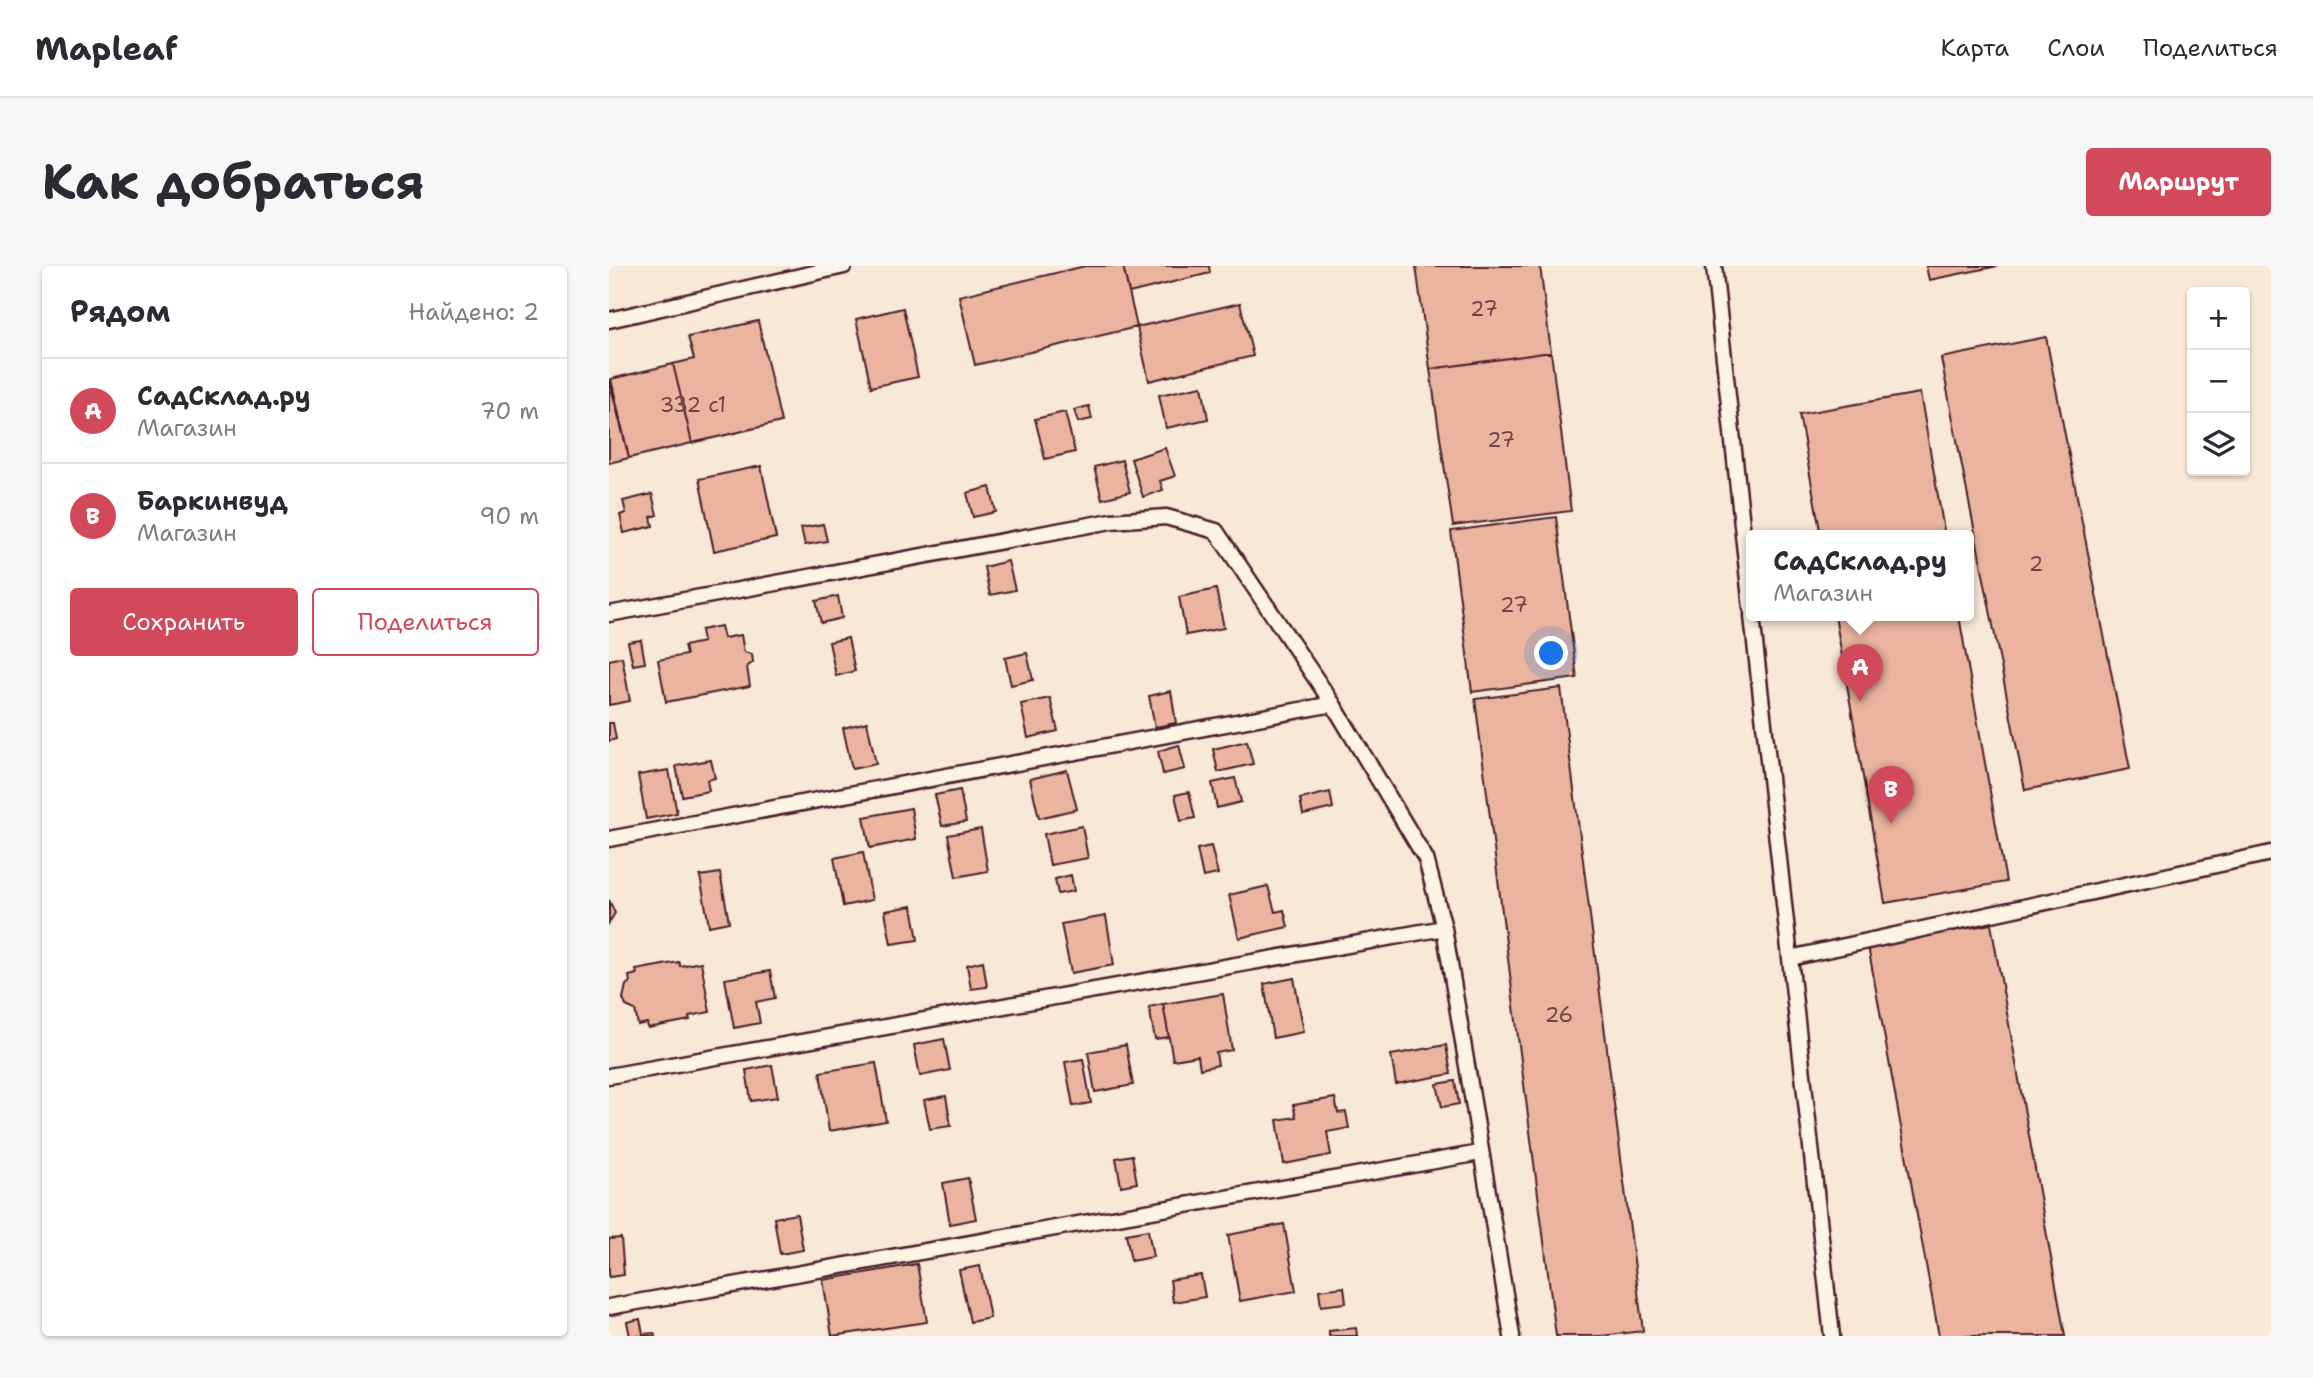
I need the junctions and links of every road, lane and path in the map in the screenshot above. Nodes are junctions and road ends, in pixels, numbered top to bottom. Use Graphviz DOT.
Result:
graph roads {
  1 [pos="844,266"];
  2 [pos="1714,266"];
  3 [pos="609,320"];
  4 [pos="1746,554"];
  5 [pos="609,614"];
  6 [pos="1753,621"];
  7 [pos="1333,704"];
  8 [pos="609,839"];
  9 [pos="2271,853"];
  10 [pos="1444,928"];
  11 [pos="1790,958"];
  12 [pos="609,1076"];
  13 [pos="1480,1153"];
  14 [pos="609,1307"];
  15 [pos="1512,1336"];
  16 [pos="1832,1336"];
  1 -- 3 [label="lane"];
  2 -- 4 [label="lane"];
  5 -- 7 [label="lane"];
  6 -- 11 [label="lane"];
  7 -- 8 [label="lane"];
  7 -- 10 [label="lane"];
  9 -- 11 [label="lane"];
  10 -- 12 [label="lane"];
  10 -- 13 [label="lane"];
  11 -- 16 [label="lane"];
  13 -- 14 [label="lane"];
  13 -- 15 [label="lane"];
}
